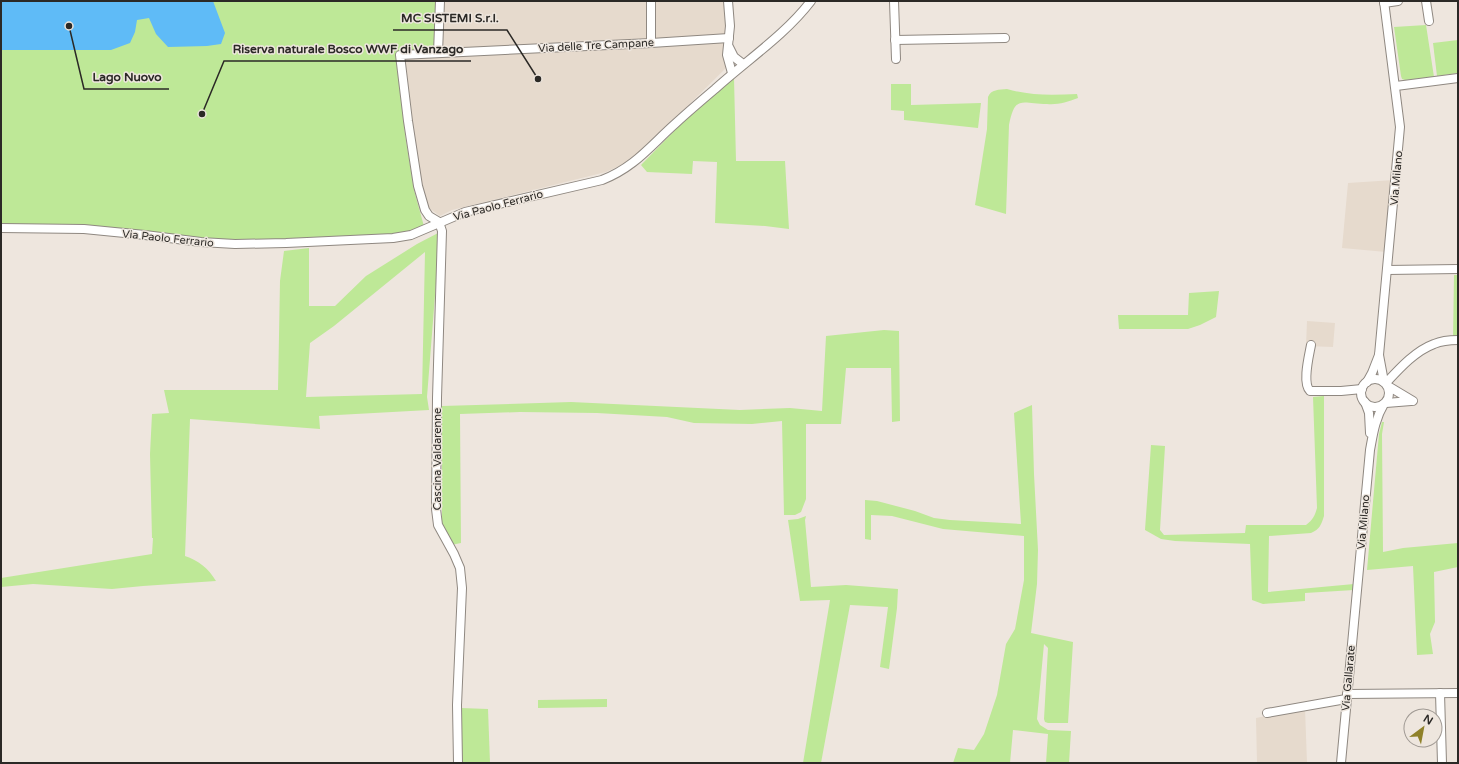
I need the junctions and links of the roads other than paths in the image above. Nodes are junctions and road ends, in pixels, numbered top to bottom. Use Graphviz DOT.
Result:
graph roads {
  1 [pos="440,1"];
  2 [pos="651,1"];
  3 [pos="728,1"];
  4 [pos="811,1"];
  5 [pos="894,1"];
  6 [pos="1398,1"];
  7 [pos="1426,1"];
  8 [pos="1384,2"];
  9 [pos="1429,21"];
  10 [pos="729,38"];
  11 [pos="1005,38"];
  12 [pos="895,40"];
  13 [pos="651,43"];
  14 [pos="729,48"];
  15 [pos="438,52"];
  16 [pos="896,59"];
  17 [pos="743,64"];
  18 [pos="732,74"];
  19 [pos="1458,78"];
  20 [pos="1396,86"];
  21 [pos="439,222"];
  22 [pos="1,228"];
  23 [pos="1458,269"];
  24 [pos="1387,270"];
  25 [pos="1458,340"];
  26 [pos="1311,345"];
  27 [pos="1379,355"];
  28 [pos="1367,382"];
  29 [pos="1386,384"];
  30 [pos="1362,389"];
  31 [pos="1365,402"];
  32 [pos="1385,403"];
  33 [pos="1370,450"];
  34 [pos="1356,594"];
  35 [pos="1440,693"];
  36 [pos="1458,693"];
  37 [pos="1346,696"];
  38 [pos="1267,713"];
  39 [pos="458,763"];
  40 [pos="1341,763"];
  41 [pos="1442,763"];
  1 -- 15 [label="street"];
  2 -- 13 [label="street"];
  3 -- 10 [label="street"];
  4 -- 17 [label="street, Via Paolo Ferrario"];
  5 -- 12 [label="street"];
  6 -- 8 [label="street"];
  7 -- 9 [label="street"];
  8 -- 20 [label="street, Via Milano"];
  10 -- 13 [label="street, Via delle Tre Campane"];
  10 -- 14 [label="street"];
  11 -- 12 [label="street"];
  12 -- 16 [label="street"];
  13 -- 15 [label="street, Via delle Tre Campane"];
  14 -- 17 [label="street"];
  14 -- 18 [label="street"];
  15 -- 21 [label="street, Via delle Tre Campane"];
  17 -- 18 [label="street, Via Paolo Ferrario"];
  18 -- 21 [label="street, Via Paolo Ferrario"];
  19 -- 20 [label="street"];
  20 -- 24 [label="street, Via Milano"];
  21 -- 22 [label="street, Via Paolo Ferrario"];
  21 -- 39 [label="street, Cascina Valdarenne"];
  23 -- 24 [label="street"];
  24 -- 27 [label="street, Via Milano"];
  25 -- 29 [label="street"];
  26 -- 30 [label="street"];
  27 -- 28 [label="street, Via Milano"];
  27 -- 29 [label="street, Via Milano"];
  28 -- 29 [label="street"];
  28 -- 30 [label="street"];
  29 -- 32 [label="street"];
  29 -- 32 [label="street"];
  30 -- 31 [label="street"];
  31 -- 32 [label="street"];
  31 -- 33 [label="street, Via Milano"];
  32 -- 33 [label="street, Via Milano"];
  33 -- 34 [label="street, Via Milano"];
  34 -- 37 [label="street, Via Gallarate"];
  35 -- 36 [label="street"];
  35 -- 37 [label="street"];
  35 -- 41 [label="street"];
  37 -- 38 [label="street"];
  37 -- 40 [label="street, Via Gallarate"];
}
